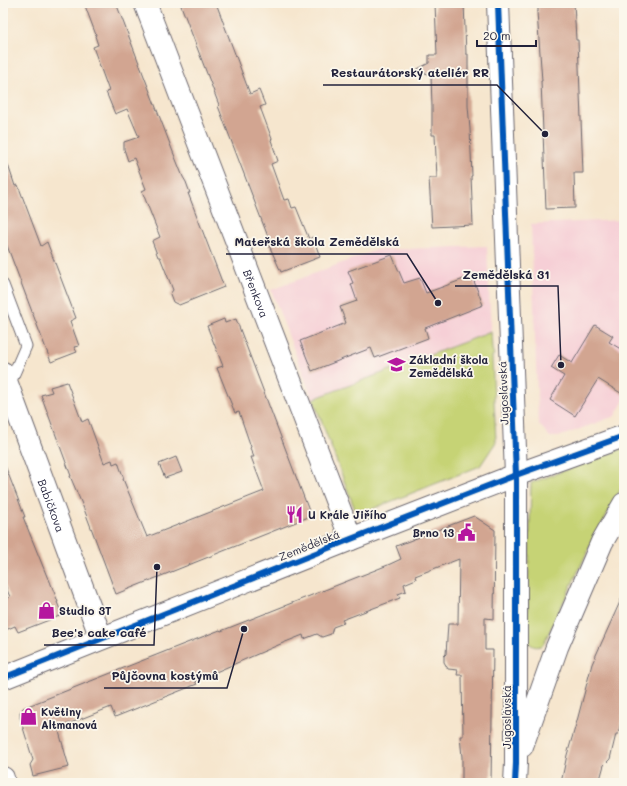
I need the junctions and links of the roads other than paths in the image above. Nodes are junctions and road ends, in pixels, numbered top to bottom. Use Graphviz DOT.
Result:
graph roads {
  1 [pos="145,3"];
  2 [pos="498,3"];
  3 [pos="3,285"];
  4 [pos="6,380"];
  5 [pos="624,436"];
  6 [pos="516,475"];
  7 [pos="624,504"];
  8 [pos="351,539"];
  9 [pos="101,638"];
  10 [pos="3,678"];
  11 [pos="516,773"];
  12 [pos="3,778"];
  13 [pos="4,783"];
  1 -- 8 [label="street, Břenkova"];
  2 -- 6 [label="street, Jugoslávská"];
  3 -- 4 [label="lane"];
  4 -- 9 [label="street, Babičkova"];
  5 -- 6 [label="street, Zemědělská"];
  6 -- 8 [label="street, Zemědělská"];
  6 -- 11 [label="street, Jugoslávská"];
  7 -- 11 [label="street, Jugoslávská"];
  8 -- 9 [label="street, Zemědělská"];
  9 -- 10 [label="street, Zemědělská"];
  12 -- 13 [label="street"];
}
